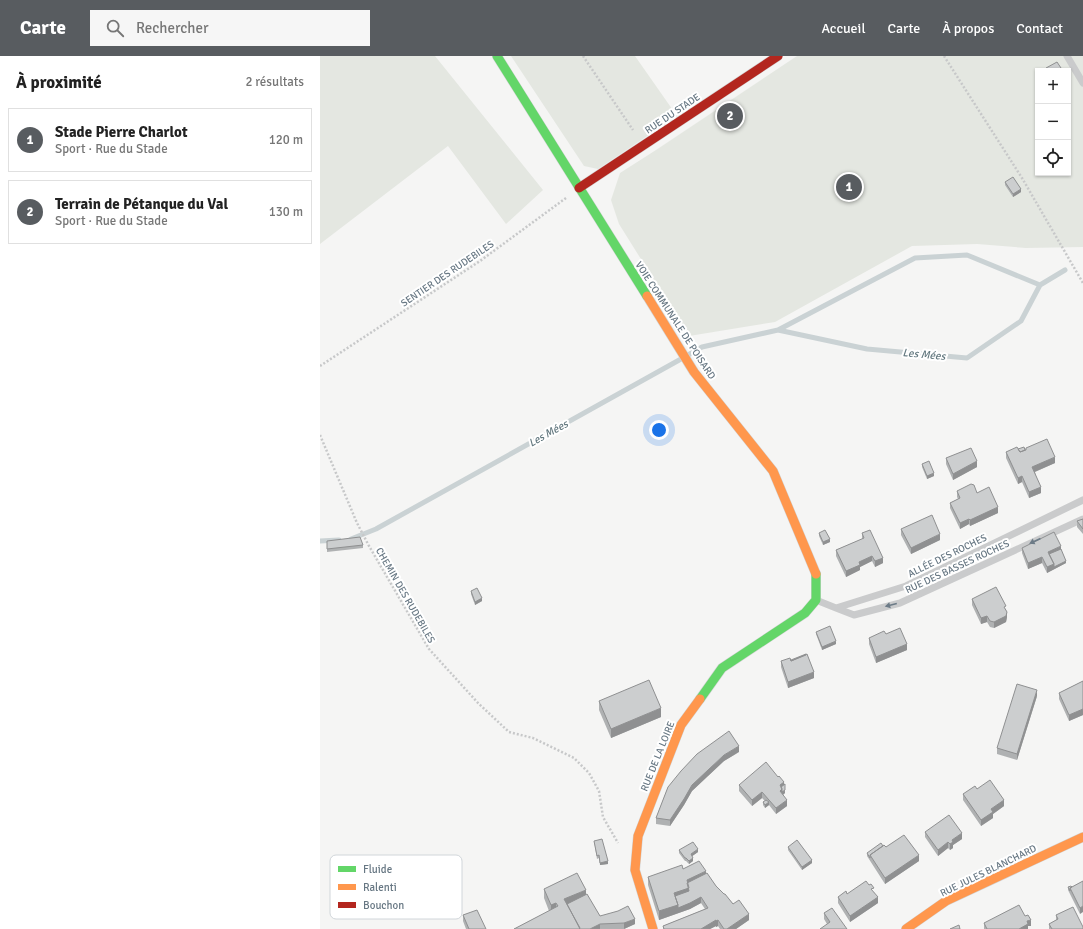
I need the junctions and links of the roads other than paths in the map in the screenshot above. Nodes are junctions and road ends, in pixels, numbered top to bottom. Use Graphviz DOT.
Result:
graph roads {
  1 [pos="497,56"];
  2 [pos="778,56"];
  3 [pos="1067,56"];
  4 [pos="1083,83"];
  5 [pos="579,188"];
  6 [pos="1083,500"];
  7 [pos="1083,519"];
  8 [pos="816,600"];
  9 [pos="836,608"];
  10 [pos="1083,837"];
  11 [pos="653,929"];
  12 [pos="906,929"];
  1 -- 5 [label="street, VOIE COMMUNALE DE POISARD"];
  2 -- 5 [label="street, RUE DU STADE"];
  3 -- 4 [label="lane"];
  5 -- 8 [label="street, VOIE COMMUNALE DE POISARD"];
  6 -- 9 [label="lane, ALLÉE DES ROCHES"];
  7 -- 9 [label="lane, RUE DES BASSES ROCHES, one-way"];
  8 -- 9 [label="lane"];
  8 -- 11 [label="street, RUE DE LA LOIRE"];
  10 -- 12 [label="street, RUE JULES BLANCHARD"];
}
